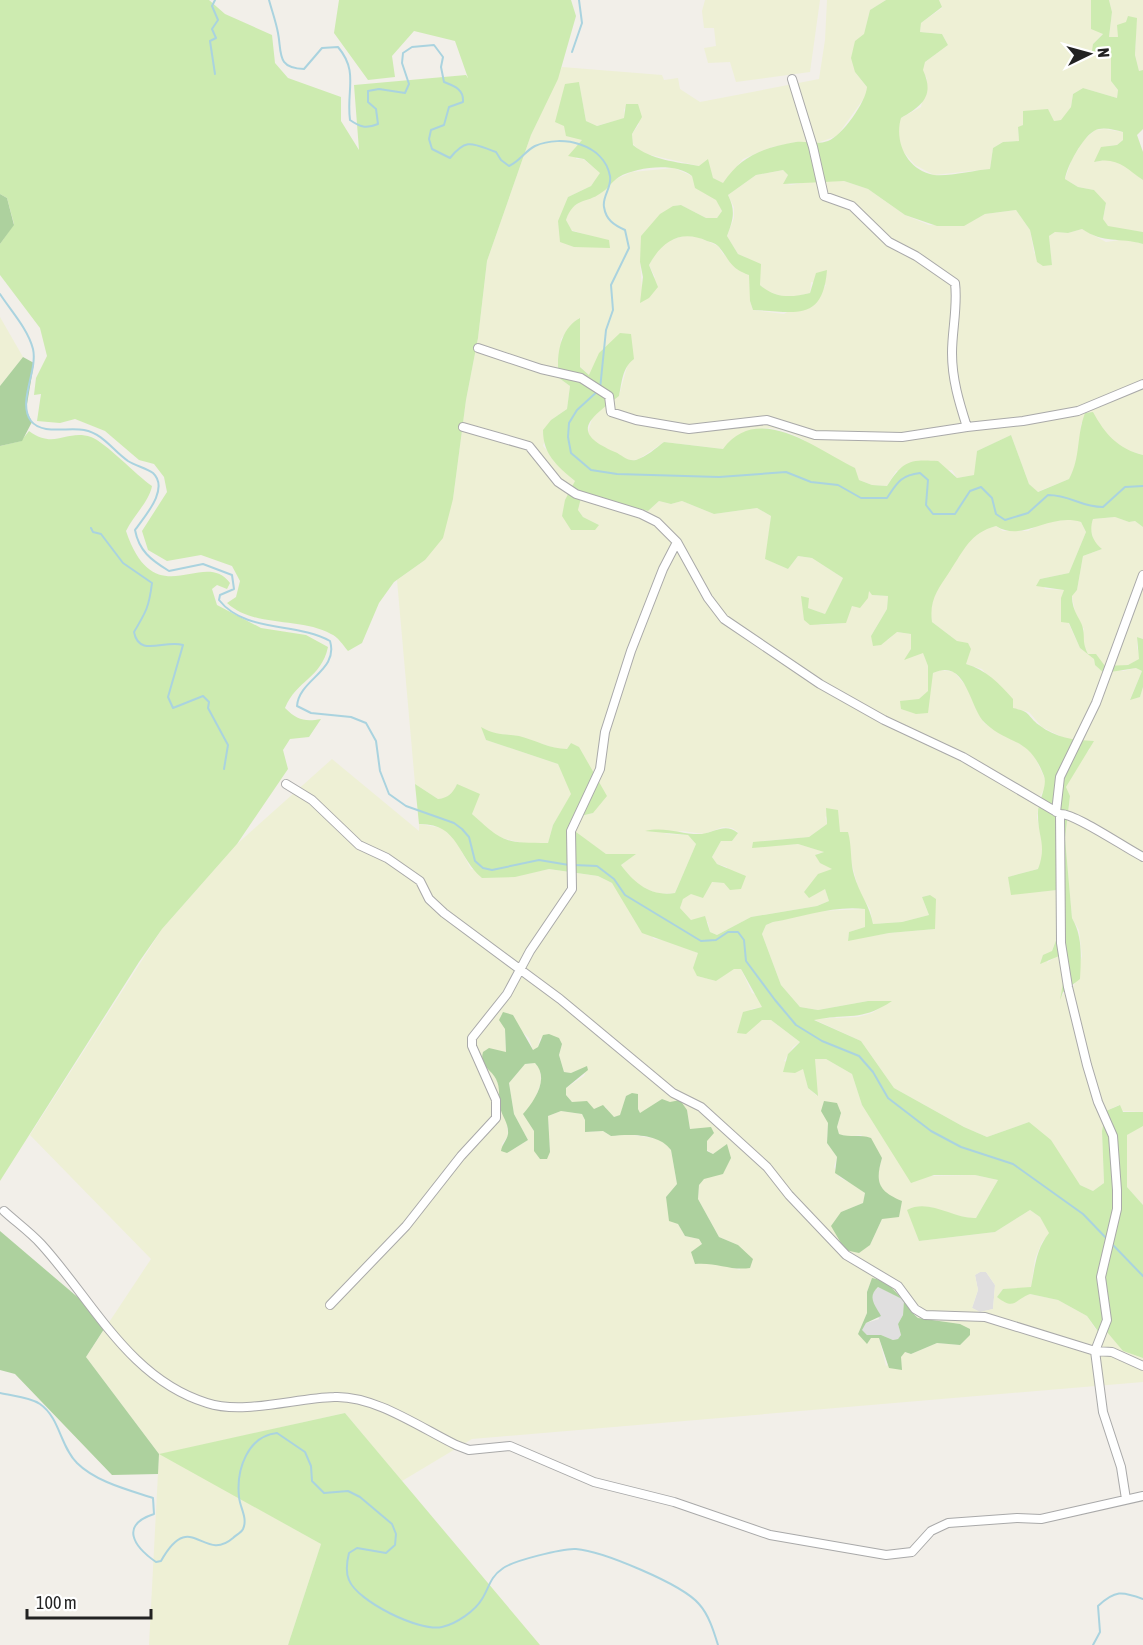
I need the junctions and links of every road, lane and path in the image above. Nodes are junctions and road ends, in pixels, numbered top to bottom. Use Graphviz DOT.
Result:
graph roads {
  1 [pos="792,79"];
  2 [pos="478,348"];
  3 [pos="1143,384"];
  4 [pos="966,427"];
  5 [pos="463,428"];
  6 [pos="676,542"];
  7 [pos="1143,575"];
  8 [pos="286,784"];
  9 [pos="1058,813"];
  10 [pos="1143,857"];
  11 [pos="519,970"];
  12 [pos="4,1211"];
  13 [pos="330,1305"];
  14 [pos="1095,1351"];
  15 [pos="1143,1366"];
  16 [pos="1143,1496"];
  17 [pos="1126,1499"];
  1 -- 4 [label="street"];
  2 -- 4 [label="street"];
  3 -- 4 [label="street"];
  5 -- 6 [label="street"];
  6 -- 9 [label="street"];
  6 -- 11 [label="street"];
  7 -- 9 [label="street"];
  8 -- 11 [label="street"];
  9 -- 10 [label="street"];
  9 -- 14 [label="street"];
  11 -- 13 [label="street"];
  11 -- 14 [label="street"];
  12 -- 17 [label="street"];
  14 -- 15 [label="street"];
  14 -- 17 [label="street"];
  16 -- 17 [label="street"];
}
